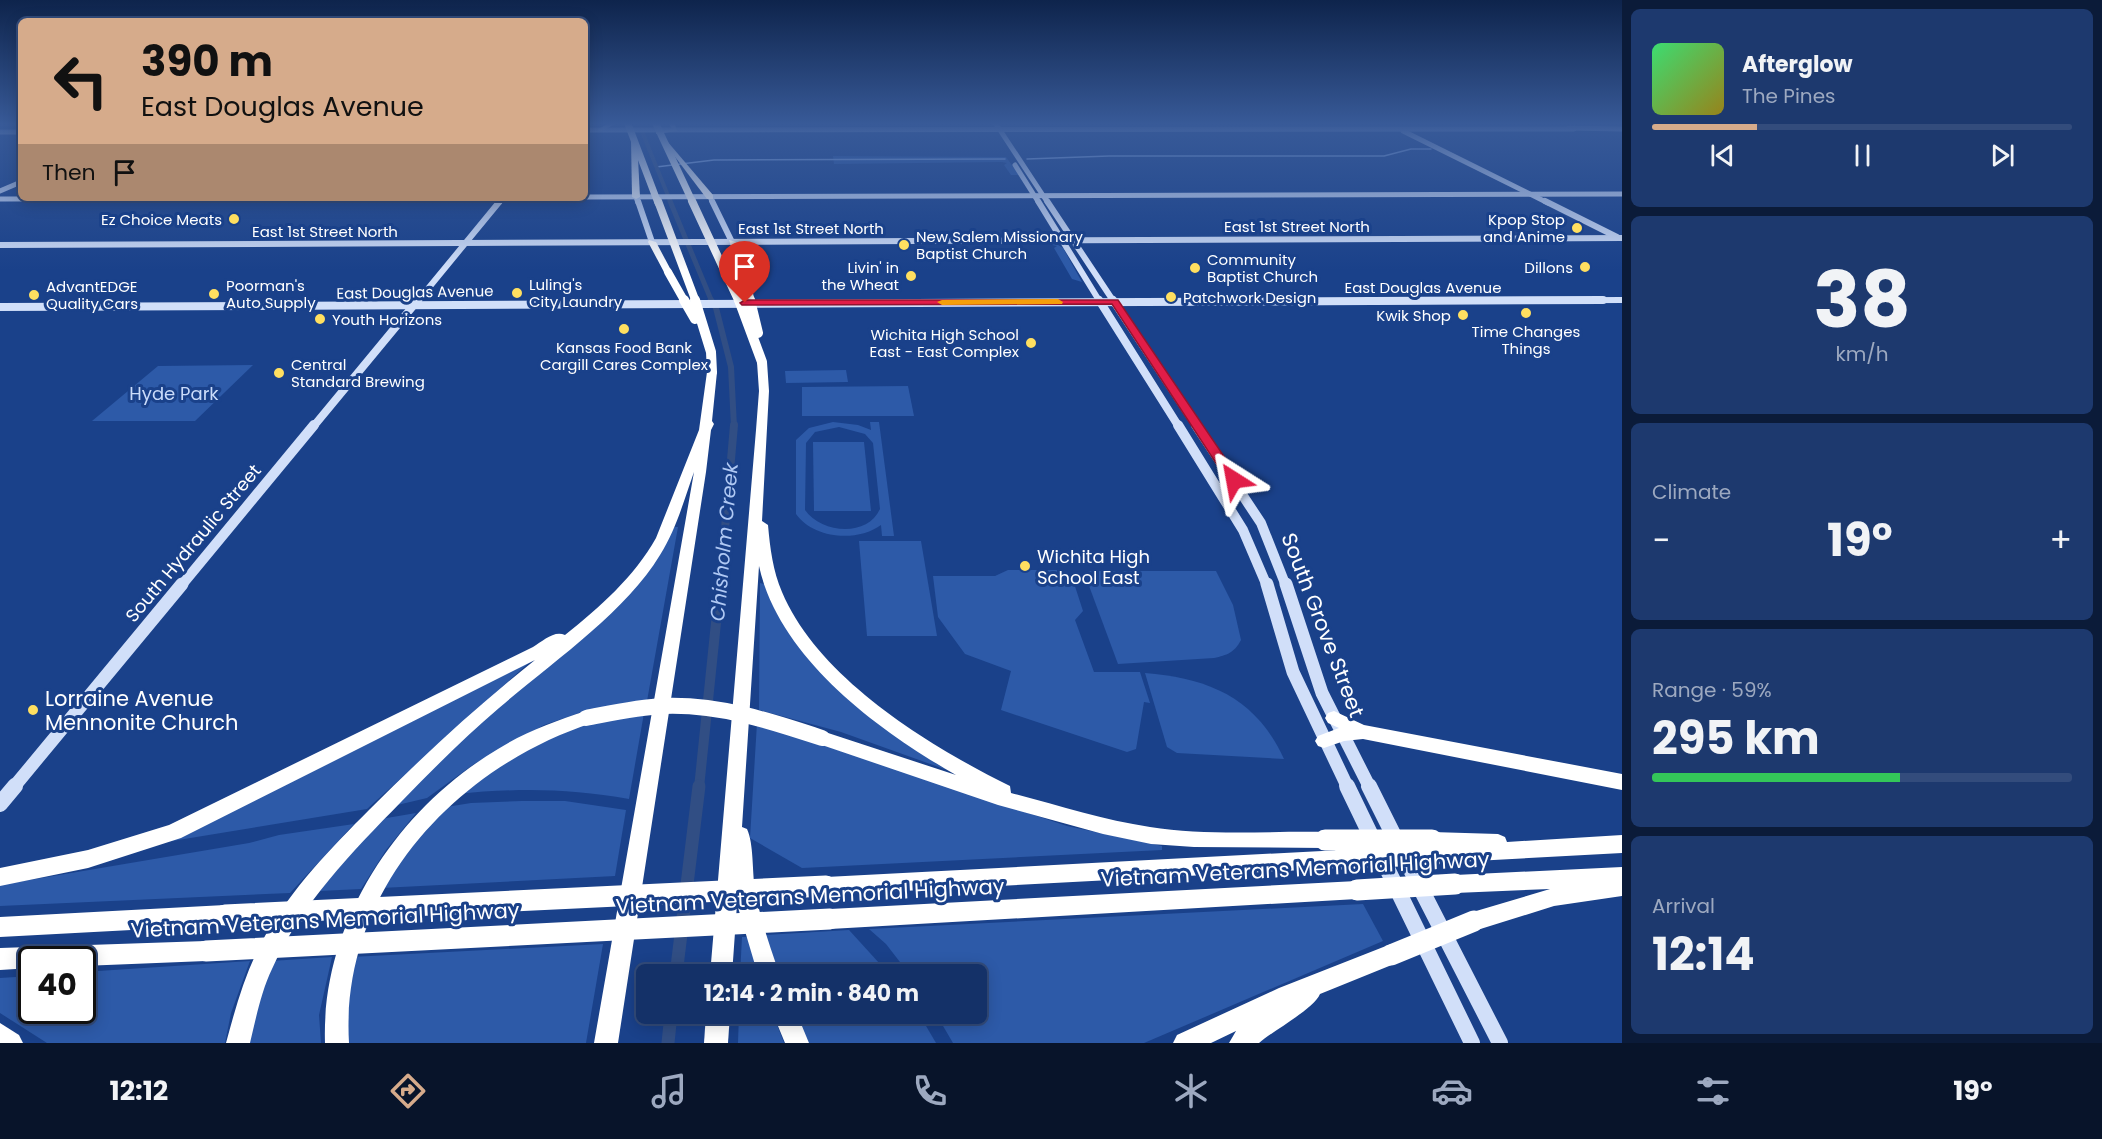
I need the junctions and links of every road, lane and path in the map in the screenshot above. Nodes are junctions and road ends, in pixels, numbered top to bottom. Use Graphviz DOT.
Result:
graph roads {
  1 [pos="634,173"];
  2 [pos="647,173"];
  3 [pos="679,173"];
  4 [pos="690,173"];
  5 [pos="1020,173"];
  6 [pos="1028,173"];
  7 [pos="1489,173"];
  8 [pos="18,183"];
  9 [pos="0,191"];
  10 [pos="1532,194"];
  11 [pos="1622,194"];
  12 [pos="1033,195"];
  13 [pos="1044,195"];
  14 [pos="588,196"];
  15 [pos="710,196"];
  16 [pos="0,199"];
  17 [pos="18,199"];
  18 [pos="637,200"];
  19 [pos="500,201"];
  20 [pos="1621,239"];
  21 [pos="1044,240"];
  22 [pos="1061,240"];
  23 [pos="1074,240"];
  24 [pos="652,242"];
  25 [pos="732,242"];
  26 [pos="465,244"];
  27 [pos="0,245"];
  28 [pos="1066,247"];
  29 [pos="1622,300"];
  30 [pos="1100,302"];
  31 [pos="1114,302"];
  32 [pos="414,305"];
  33 [pos="0,307"];
  34 [pos="711,352"];
  35 [pos="762,362"];
  36 [pos="708,424"];
  37 [pos="757,485"];
  38 [pos="610,603"];
  39 [pos="1338,726"];
  40 [pos="739,740"];
  41 [pos="1324,741"];
  42 [pos="1622,782"];
  43 [pos="0,804"];
  44 [pos="1040,808"];
  45 [pos="1622,844"];
  46 [pos="1435,847"];
  47 [pos="1622,876"];
  48 [pos="0,877"];
  49 [pos="1622,887"];
  50 [pos="0,927"];
  51 [pos="0,959"];
  52 [pos="722,964"];
  53 [pos="765,964"];
  54 [pos="1329,981"];
  55 [pos="717,1024"];
  56 [pos="789,1024"];
  57 [pos="0,1035"];
  58 [pos="11,1043"];
  59 [pos="238,1043"];
  60 [pos="337,1043"];
  61 [pos="606,1043"];
  62 [pos="716,1043"];
  63 [pos="797,1043"];
  64 [pos="1185,1043"];
  65 [pos="1241,1043"];
  66 [pos="1472,1043"];
  67 [pos="1500,1043"];
  1 -- 18 [label="highway"];
  2 -- 34 [label="highway, bridge"];
  3 -- 35 [label="highway, bridge"];
  4 -- 15 [label="highway, bridge"];
  5 -- 12 [label="street, South Grove Street"];
  6 -- 13 [label="street, South Grove Street"];
  7 -- 10 [label="street"];
  8 -- 9 [label="street"];
  10 -- 11 [label="street"];
  10 -- 13 [label="street"];
  10 -- 20 [label="street"];
  12 -- 13 [label="street"];
  12 -- 15 [label="street"];
  12 -- 22 [label="street, South Grove Street"];
  13 -- 23 [label="street, South Grove Street"];
  14 -- 18 [label="street"];
  15 -- 18 [label="street"];
  15 -- 25 [label="street"];
  16 -- 17 [label="street"];
  18 -- 24 [label="street"];
  19 -- 26 [label="street, South Hydraulic Street"];
  20 -- 23 [label="street, East 1st Street North"];
  21 -- 22 [label="street, East 1st Street North"];
  21 -- 25 [label="street, East 1st Street North"];
  21 -- 28 [label="street"];
  22 -- 23 [label="street, East 1st Street North"];
  22 -- 28 [label="street, South Grove Street"];
  23 -- 31 [label="street, South Grove Street"];
  24 -- 25 [label="street, East 1st Street North"];
  24 -- 26 [label="street, East 1st Street North"];
  24 -- 34 [label="highway, bridge"];
  25 -- 35 [label="highway, bridge"];
  26 -- 27 [label="street, East 1st Street North"];
  26 -- 32 [label="street, South Hydraulic Street"];
  28 -- 30 [label="street, South Grove Street"];
  29 -- 31 [label="street, East Douglas Avenue"];
  30 -- 31 [label="street, East Douglas Avenue"];
  30 -- 32 [label="street, East Douglas Avenue"];
  30 -- 41 [label="street, South Grove Street"];
  31 -- 39 [label="street, South Grove Street"];
  32 -- 33 [label="street, East Douglas Avenue"];
  32 -- 43 [label="street, South Hydraulic Street"];
  34 -- 36 [label="highway, bridge"];
  35 -- 37 [label="highway"];
  36 -- 38 [label="highway"];
  36 -- 61 [label="highway"];
  37 -- 40 [label="highway"];
  37 -- 44 [label="highway"];
  38 -- 48 [label="highway"];
  38 -- 59 [label="highway"];
  39 -- 41 [label="highway"];
  39 -- 42 [label="highway"];
  39 -- 67 [label="street, South Grove Street"];
  40 -- 52 [label="highway"];
  40 -- 53 [label="highway"];
  41 -- 66 [label="street, South Grove Street"];
  44 -- 46 [label="highway, bridge"];
  44 -- 60 [label="highway, bridge"];
  45 -- 46 [label="highway, Vietnam Veterans Memorial Highway"];
  46 -- 50 [label="highway, Vietnam Veterans Memorial Highway, bridge"];
  47 -- 51 [label="highway, Vietnam Veterans Memorial Highway, bridge"];
  49 -- 54 [label="highway, bridge"];
  54 -- 64 [label="highway"];
  54 -- 65 [label="highway"];
  55 -- 62 [label="highway"];
  56 -- 63 [label="highway"];
  57 -- 58 [label="highway"];
}
